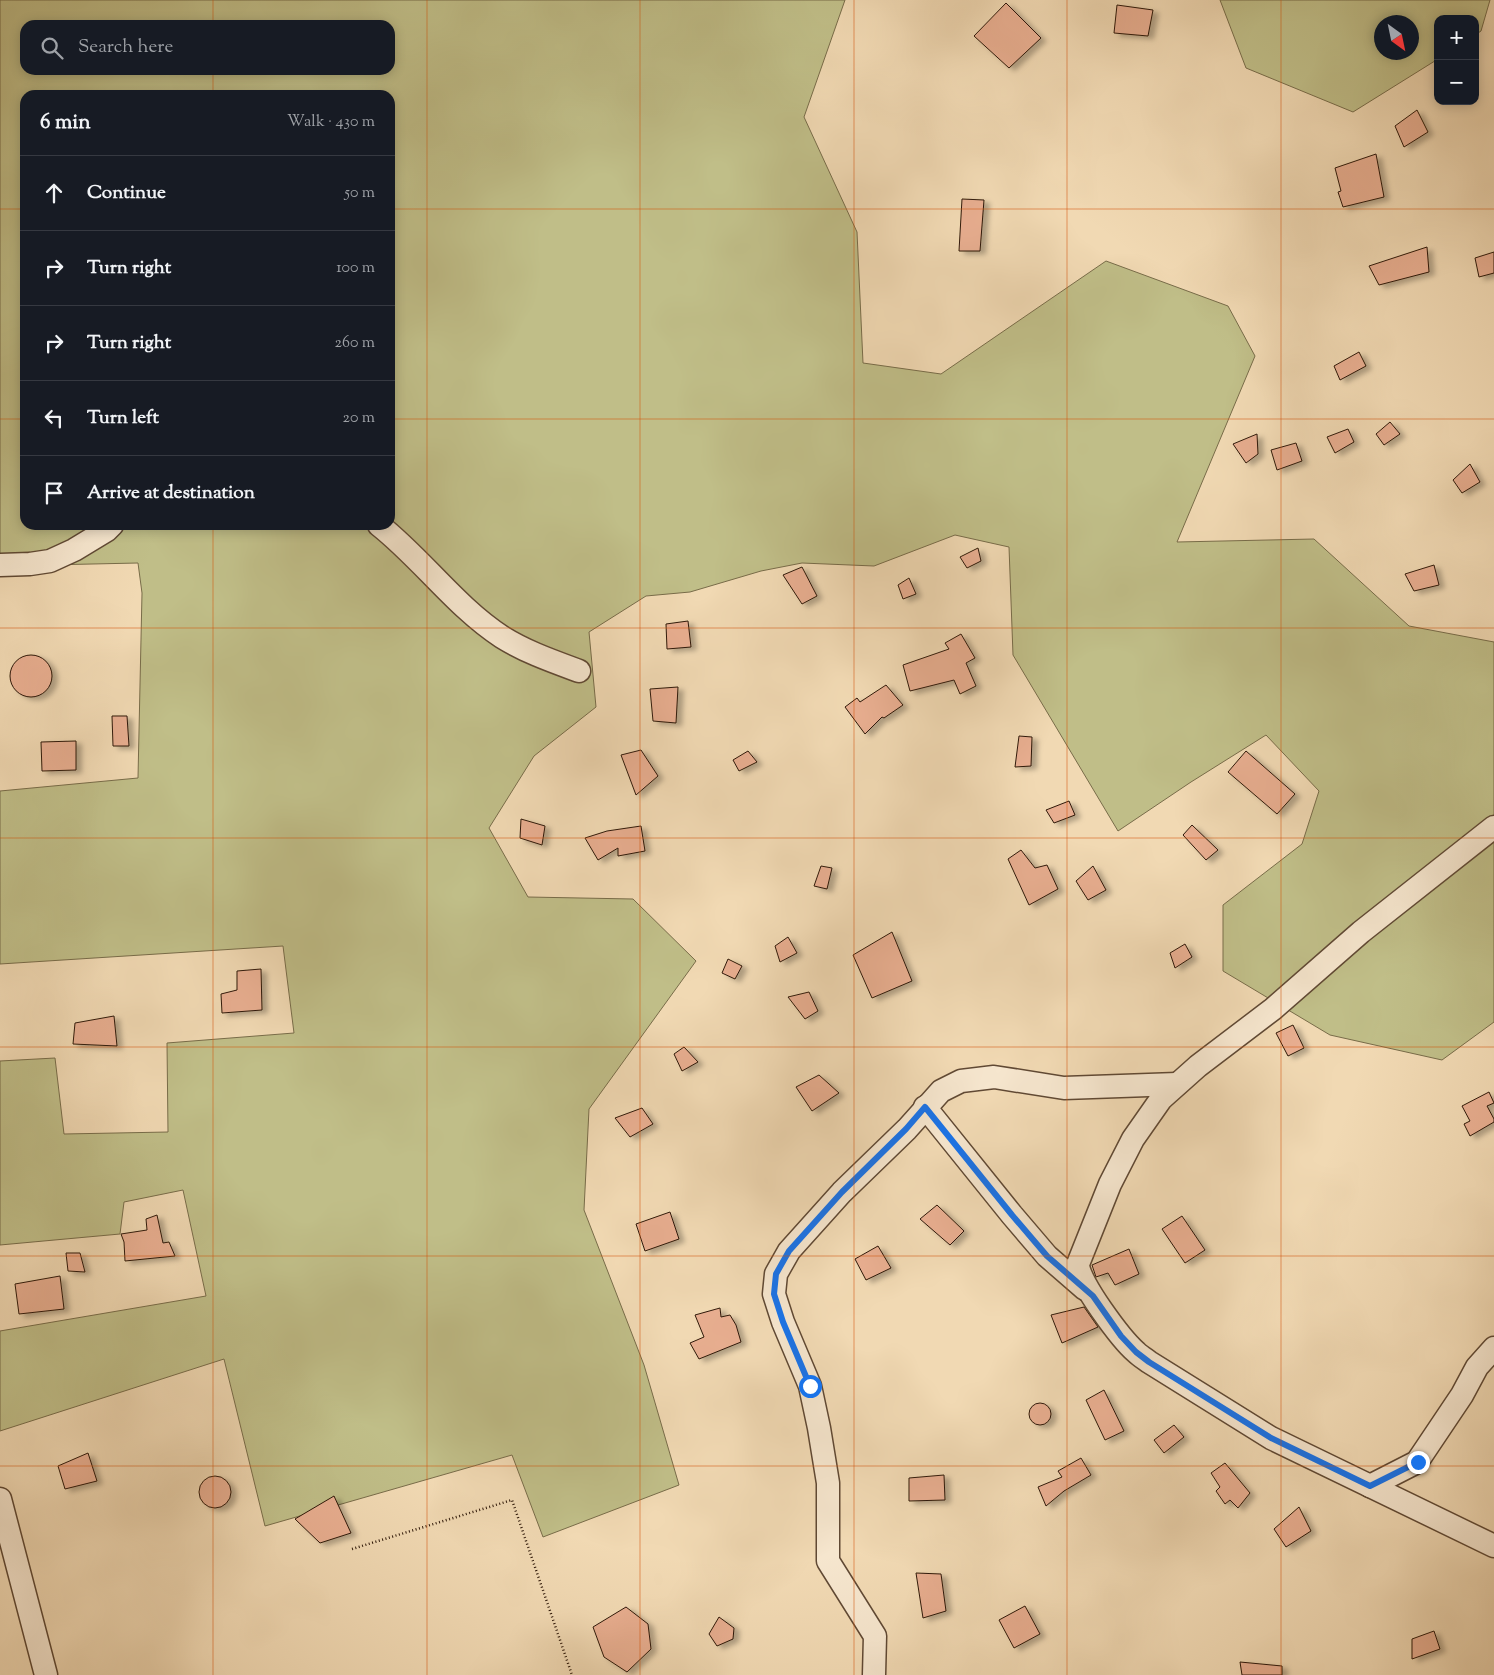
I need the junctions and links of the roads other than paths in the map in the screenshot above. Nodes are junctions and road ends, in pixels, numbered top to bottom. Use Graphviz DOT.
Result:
graph roads {
  1 [pos="107,530"];
  2 [pos="385,530"];
  3 [pos="0,565"];
  4 [pos="579,671"];
  5 [pos="1494,827"];
  6 [pos="1177,1084"];
  7 [pos="925,1107"];
  8 [pos="1093,1296"];
  9 [pos="1494,1348"];
  10 [pos="1370,1486"];
  11 [pos="0,1501"];
  12 [pos="1494,1546"];
  13 [pos="46,1675"];
  14 [pos="874,1675"];
  1 -- 3 [label="street"];
  2 -- 4 [label="street"];
  5 -- 6 [label="street"];
  6 -- 7 [label="street"];
  6 -- 8 [label="street"];
  7 -- 8 [label="street"];
  7 -- 14 [label="street"];
  8 -- 10 [label="street"];
  9 -- 10 [label="street"];
  10 -- 12 [label="street"];
  11 -- 13 [label="street"];
}
